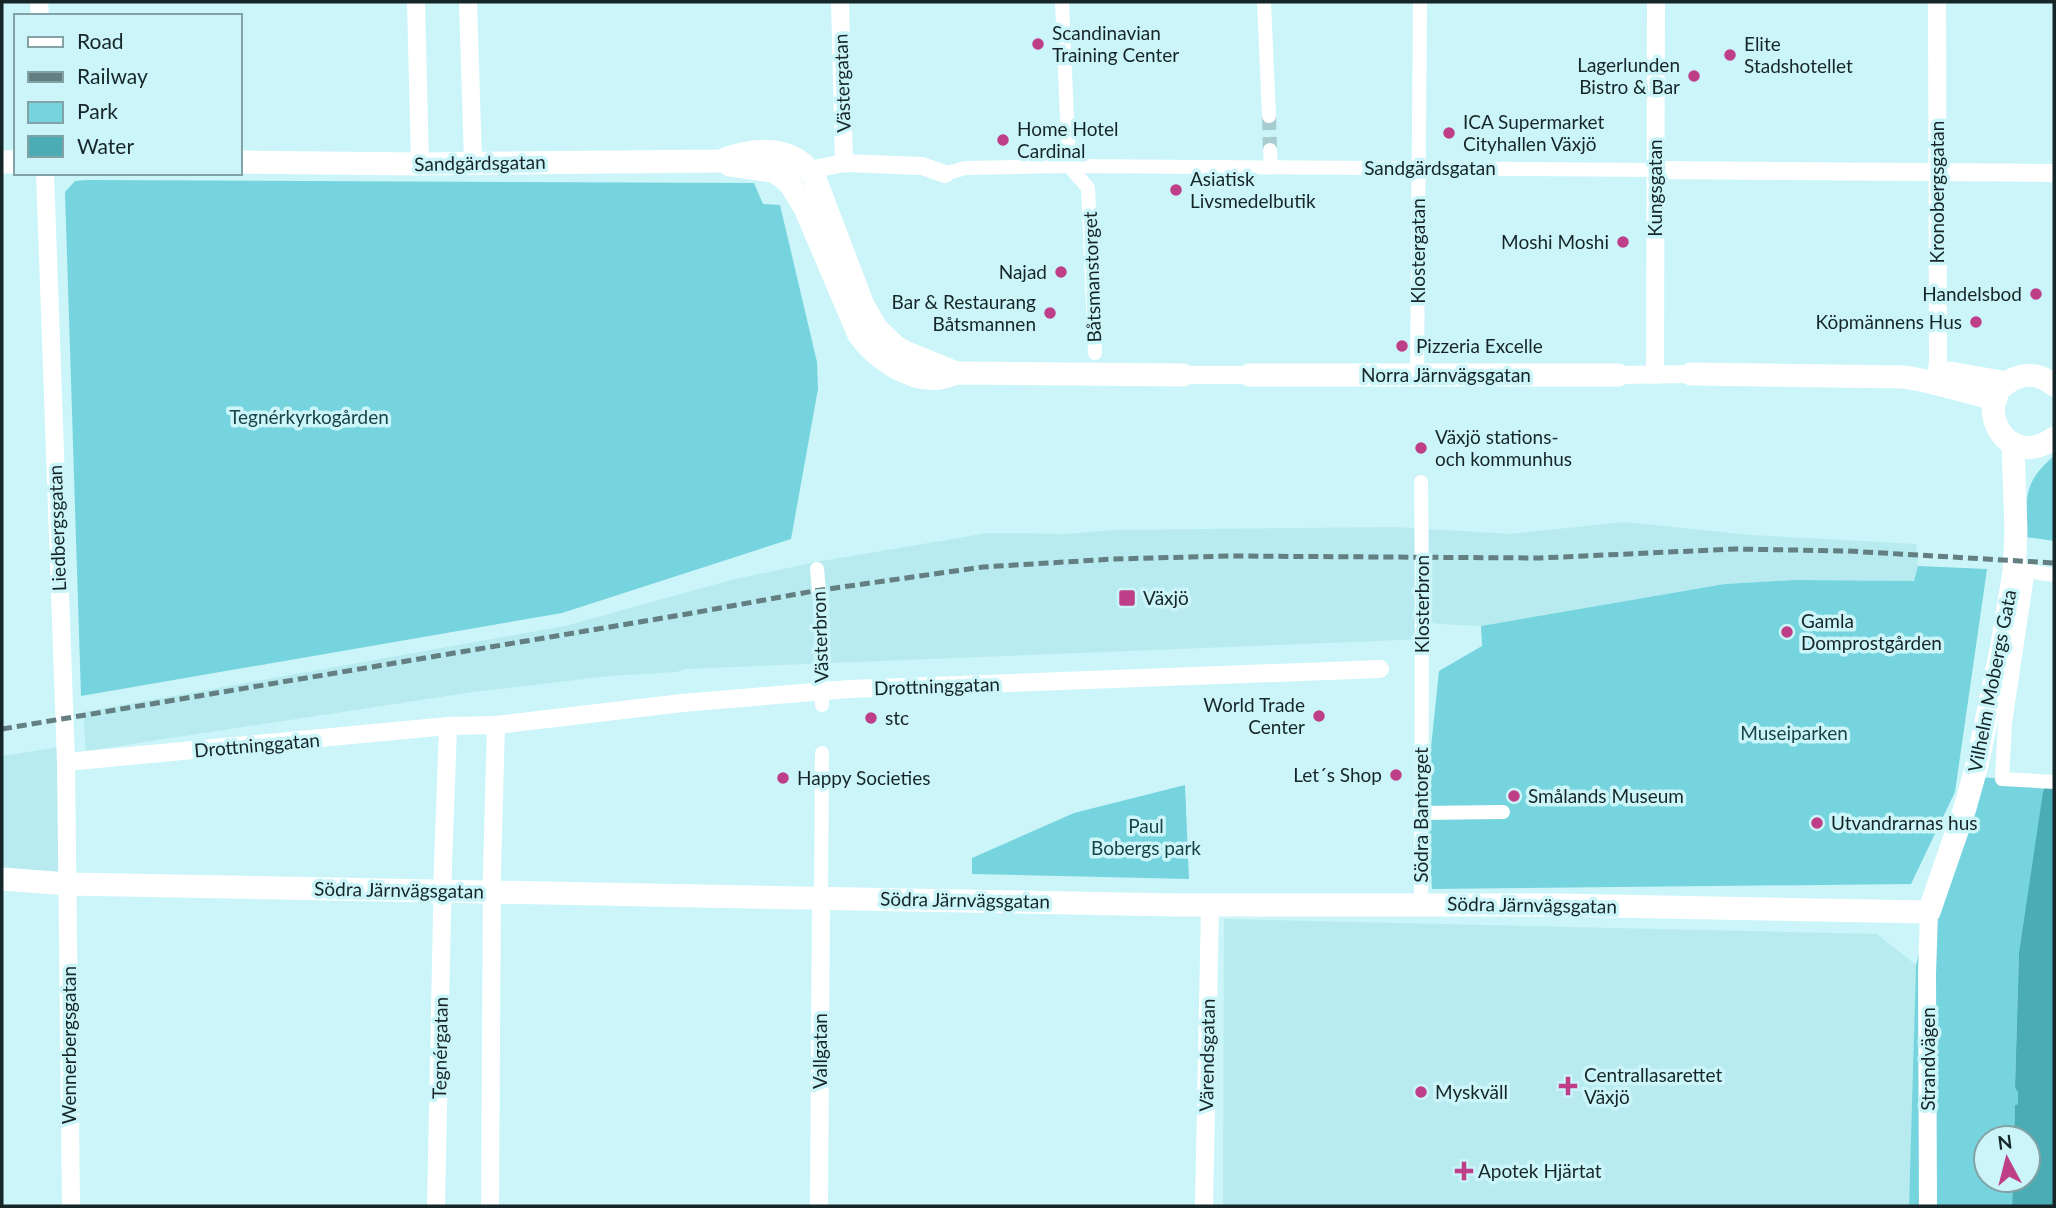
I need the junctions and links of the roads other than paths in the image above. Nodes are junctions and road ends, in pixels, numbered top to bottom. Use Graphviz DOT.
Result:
graph roads {
  1 [pos="416,2"];
  2 [pos="468,2"];
  3 [pos="840,2"];
  4 [pos="1062,2"];
  5 [pos="1264,2"];
  6 [pos="1420,2"];
  7 [pos="1656,2"];
  8 [pos="1937,2"];
  9 [pos="1269,116"];
  10 [pos="1270,150"];
  11 [pos="720,161"];
  12 [pos="242,162"];
  13 [pos="473,162"];
  14 [pos="844,163"];
  15 [pos="420,164"];
  16 [pos="1069,166"];
  17 [pos="1271,167"];
  18 [pos="1418,168"];
  19 [pos="810,170"];
  20 [pos="1655,170"];
  21 [pos="1937,173"];
  22 [pos="2054,173"];
  23 [pos="945,174"];
  24 [pos="45,175"];
  25 [pos="792,185"];
  26 [pos="1095,353"];
  27 [pos="956,373"];
  28 [pos="1183,374"];
  29 [pos="1655,374"];
  30 [pos="1691,374"];
  31 [pos="1250,375"];
  32 [pos="1417,375"];
  33 [pos="1618,375"];
  34 [pos="1936,382"];
  35 [pos="2054,384"];
  36 [pos="2001,391"];
  37 [pos="2054,438"];
  38 [pos="2013,444"];
  39 [pos="1421,482"];
  40 [pos="817,569"];
  41 [pos="2054,575"];
  42 [pos="1380,669"];
  43 [pos="822,705"];
  44 [pos="496,725"];
  45 [pos="1421,725"];
  46 [pos="448,726"];
  47 [pos="822,753"];
  48 [pos="66,762"];
  49 [pos="2054,782"];
  50 [pos="1503,812"];
  51 [pos="1420,813"];
  52 [pos="2,879"];
  53 [pos="68,884"];
  54 [pos="821,887"];
  55 [pos="442,890"];
  56 [pos="493,892"];
  57 [pos="1421,904"];
  58 [pos="1210,905"];
  59 [pos="1929,912"];
  60 [pos="71,1206"];
  61 [pos="436,1206"];
  62 [pos="490,1206"];
  63 [pos="819,1206"];
  64 [pos="1204,1206"];
  65 [pos="1928,1206"];
  1 -- 15 [label="street"];
  2 -- 13 [label="street"];
  3 -- 14 [label="street, Västergatan"];
  4 -- 16 [label="street"];
  5 -- 9 [label="street"];
  6 -- 18 [label="street, Klostergatan"];
  7 -- 20 [label="street, Kungsgatan"];
  8 -- 21 [label="street, Kronobergsgatan"];
  10 -- 17 [label="street"];
  11 -- 13 [label="street, Sandgärdsgatan"];
  11 -- 19 [label="street, Sandgärdsgatan"];
  11 -- 25 [label="street, Sandgärdsgatan"];
  12 -- 15 [label="street, Sandgärdsgatan"];
  13 -- 15 [label="street, Sandgärdsgatan"];
  14 -- 19 [label="street, Sandgärdsgatan"];
  14 -- 23 [label="street, Sandgärdsgatan"];
  16 -- 17 [label="street, Sandgärdsgatan"];
  16 -- 23 [label="street, Sandgärdsgatan"];
  16 -- 26 [label="street, Båtsmanstorget"];
  17 -- 18 [label="street, Sandgärdsgatan"];
  18 -- 20 [label="street, Sandgärdsgatan"];
  18 -- 32 [label="street, Klostergatan"];
  19 -- 25 [label="street, Sandgärdsgatan"];
  19 -- 27 [label="street, Norra Järnvägsgatan"];
  20 -- 21 [label="street, Sandgärdsgatan"];
  20 -- 29 [label="street, Kungsgatan"];
  21 -- 22 [label="street, Sandgärdsgatan"];
  21 -- 34 [label="street, Kronobergsgatan"];
  24 -- 48 [label="street, Liedbergsgatan"];
  25 -- 27 [label="street, Norra Järnvägsgatan"];
  27 -- 28 [label="street, Norra Järnvägsgatan"];
  28 -- 31 [label="street, Norra Järnvägsgatan"];
  29 -- 30 [label="street, Norra Järnvägsgatan"];
  29 -- 33 [label="street, Norra Järnvägsgatan"];
  30 -- 34 [label="street, Norra Järnvägsgatan"];
  31 -- 32 [label="street, Norra Järnvägsgatan"];
  32 -- 33 [label="street, Norra Järnvägsgatan"];
  34 -- 36 [label="street, Norra Järnvägsgatan"];
  35 -- 36 [label="street, Norra Järnvägsgatan"];
  36 -- 38 [label="street"];
  37 -- 38 [label="street"];
  38 -- 59 [label="street, Vilhelm Mobergs Gata"];
  39 -- 45 [label="street, Klosterbron"];
  40 -- 43 [label="street, Västerbron"];
  41 -- 49 [label="street"];
  42 -- 44 [label="street, Drottninggatan"];
  44 -- 46 [label="street, Drottninggatan"];
  44 -- 56 [label="street"];
  45 -- 51 [label="street, Södra Bantorget"];
  46 -- 48 [label="street, Drottninggatan"];
  46 -- 55 [label="street"];
  47 -- 54 [label="street"];
  48 -- 53 [label="street, Liedbergsgatan"];
  50 -- 51 [label="street"];
  51 -- 57 [label="street, Södra Bantorget"];
  52 -- 53 [label="street, Södra Järnvägsgatan"];
  53 -- 55 [label="street, Södra Järnvägsgatan"];
  53 -- 60 [label="street, Wennerbergsgatan"];
  54 -- 56 [label="street, Södra Järnvägsgatan"];
  54 -- 58 [label="street, Södra Järnvägsgatan"];
  54 -- 63 [label="street, Vallgatan"];
  55 -- 56 [label="street, Södra Järnvägsgatan"];
  55 -- 61 [label="street, Tegnérgatan"];
  56 -- 62 [label="street"];
  57 -- 58 [label="street, Södra Järnvägsgatan"];
  57 -- 59 [label="street, Södra Järnvägsgatan"];
  58 -- 64 [label="street, Värendsgatan"];
  59 -- 65 [label="street, Strandvägen"];
}
